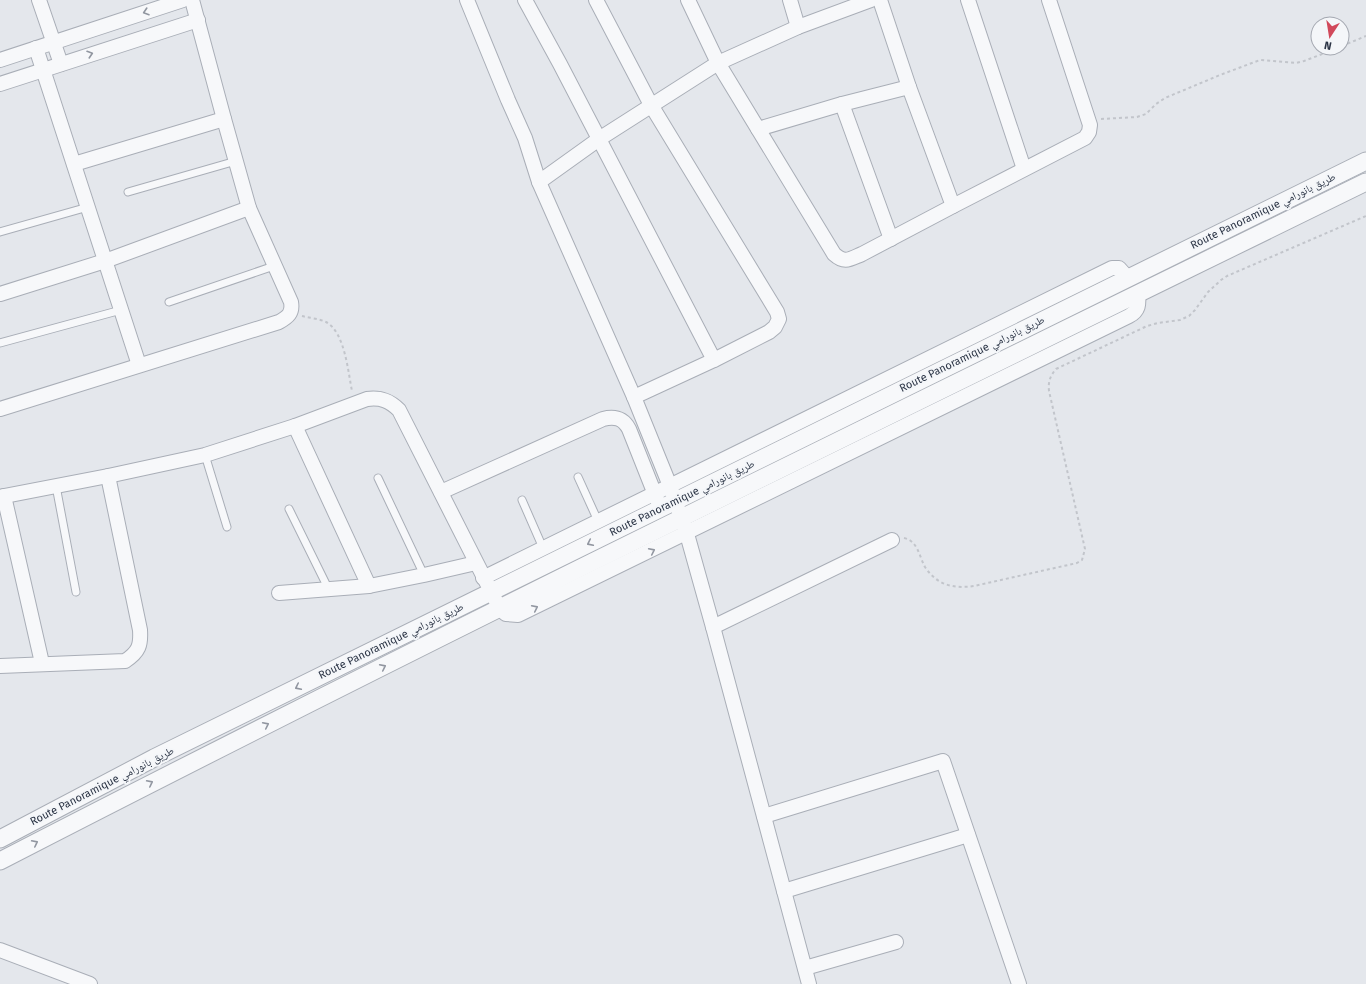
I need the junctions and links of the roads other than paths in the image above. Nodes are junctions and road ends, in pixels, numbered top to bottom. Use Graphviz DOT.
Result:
graph roads {
  1 [pos="39,0"];
  2 [pos="183,0"];
  3 [pos="192,0"];
  4 [pos="526,0"];
  5 [pos="596,0"];
  6 [pos="688,0"];
  7 [pos="790,0"];
  8 [pos="871,0"];
  9 [pos="880,0"];
  10 [pos="968,0"];
  11 [pos="1049,0"];
  12 [pos="472,2"];
  13 [pos="198,20"];
  14 [pos="798,27"];
  15 [pos="52,42"];
  16 [pos="36,48"];
  17 [pos="0,60"];
  18 [pos="718,63"];
  19 [pos="61,64"];
  20 [pos="43,69"];
  21 [pos="0,84"];
  22 [pos="909,87"];
  23 [pos="842,104"];
  24 [pos="651,106"];
  25 [pos="224,119"];
  26 [pos="758,129"];
  27 [pos="599,139"];
  28 [pos="236,161"];
  29 [pos="1366,161"];
  30 [pos="74,164"];
  31 [pos="1024,169"];
  32 [pos="539,182"];
  33 [pos="1366,182"];
  34 [pos="128,192"];
  35 [pos="953,206"];
  36 [pos="88,207"];
  37 [pos="250,208"];
  38 [pos="0,232"];
  39 [pos="891,239"];
  40 [pos="105,261"];
  41 [pos="1160,262"];
  42 [pos="274,266"];
  43 [pos="1168,279"];
  44 [pos="0,294"];
  45 [pos="169,302"];
  46 [pos="121,310"];
  47 [pos="0,343"];
  48 [pos="714,360"];
  49 [pos="139,365"];
  50 [pos="634,397"];
  51 [pos="0,409"];
  52 [pos="295,426"];
  53 [pos="205,455"];
  54 [pos="108,476"];
  55 [pos="578,477"];
  56 [pos="378,478"];
  57 [pos="56,486"];
  58 [pos="441,492"];
  59 [pos="2,496"];
  60 [pos="665,497"];
  61 [pos="522,500"];
  62 [pos="289,508"];
  63 [pos="598,521"];
  64 [pos="227,527"];
  65 [pos="677,530"];
  66 [pos="892,540"];
  67 [pos="543,548"];
  68 [pos="476,563"];
  69 [pos="424,576"];
  70 [pos="487,585"];
  71 [pos="369,586"];
  72 [pos="329,590"];
  73 [pos="76,592"];
  74 [pos="279,593"];
  75 [pos="500,609"];
  76 [pos="714,627"];
  77 [pos="42,664"];
  78 [pos="0,666"];
  79 [pos="764,816"];
  80 [pos="968,835"];
  81 [pos="0,839"];
  82 [pos="0,861"];
  83 [pos="784,891"];
  84 [pos="896,942"];
  85 [pos="0,950"];
  86 [pos="805,968"];
  87 [pos="90,984"];
  88 [pos="809,984"];
  89 [pos="1019,984"];
  1 -- 15 [label="street"];
  2 -- 15 [label="street, one-way"];
  3 -- 13 [label="street"];
  4 -- 27 [label="street"];
  5 -- 24 [label="street"];
  6 -- 18 [label="street"];
  7 -- 14 [label="street"];
  8 -- 14 [label="street"];
  9 -- 22 [label="street"];
  10 -- 31 [label="street"];
  11 -- 31 [label="street"];
  12 -- 32 [label="street"];
  19 -- 13 [label="street, one-way"];
  13 -- 25 [label="street"];
  14 -- 18 [label="street"];
  15 -- 16 [label="street"];
  15 -- 19 [label="street"];
  16 -- 17 [label="street"];
  16 -- 20 [label="street"];
  18 -- 24 [label="street"];
  18 -- 26 [label="street"];
  19 -- 20 [label="street"];
  20 -- 21 [label="street"];
  20 -- 30 [label="street"];
  22 -- 23 [label="street"];
  22 -- 35 [label="street"];
  23 -- 26 [label="street"];
  23 -- 39 [label="street"];
  24 -- 27 [label="street"];
  24 -- 48 [label="street"];
  25 -- 28 [label="street"];
  25 -- 30 [label="street"];
  26 -- 39 [label="street"];
  27 -- 32 [label="street"];
  27 -- 48 [label="street"];
  28 -- 34 [label="lane"];
  28 -- 37 [label="street"];
  29 -- 41 [label="street, Route Panoramique طريق بانورامي"];
  30 -- 36 [label="street"];
  31 -- 35 [label="street"];
  32 -- 50 [label="street"];
  33 -- 43 [label="street, Route Panoramique طريق بانورامي"];
  35 -- 39 [label="street"];
  36 -- 38 [label="lane"];
  36 -- 40 [label="street"];
  37 -- 40 [label="street"];
  37 -- 42 [label="street"];
  40 -- 44 [label="street"];
  40 -- 46 [label="street"];
  41 -- 43 [label="street"];
  41 -- 60 [label="street, Route Panoramique طريق بانورامي"];
  42 -- 45 [label="lane"];
  42 -- 49 [label="street"];
  43 -- 65 [label="street, Route Panoramique طريق بانورامي"];
  46 -- 47 [label="lane"];
  46 -- 49 [label="street"];
  48 -- 50 [label="street"];
  49 -- 51 [label="street"];
  50 -- 60 [label="street"];
  52 -- 53 [label="street"];
  52 -- 58 [label="street"];
  52 -- 71 [label="street"];
  53 -- 54 [label="street"];
  53 -- 64 [label="lane"];
  54 -- 57 [label="street"];
  54 -- 77 [label="street"];
  55 -- 63 [label="lane"];
  56 -- 69 [label="lane"];
  57 -- 59 [label="street"];
  57 -- 73 [label="lane"];
  58 -- 60 [label="street"];
  58 -- 68 [label="street"];
  59 -- 77 [label="street"];
  60 -- 63 [label="street"];
  60 -- 65 [label="street"];
  60 -- 70 [label="street, Route Panoramique طريق بانورامي, one-way"];
  61 -- 67 [label="lane"];
  62 -- 72 [label="lane"];
  63 -- 67 [label="street"];
  75 -- 65 [label="street, Route Panoramique طريق بانورامي, one-way"];
  65 -- 76 [label="street"];
  66 -- 76 [label="street"];
  67 -- 70 [label="street"];
  68 -- 69 [label="street"];
  68 -- 70 [label="street"];
  69 -- 71 [label="street"];
  70 -- 75 [label="street"];
  70 -- 81 [label="street, Route Panoramique طريق بانورامي, one-way"];
  71 -- 72 [label="street"];
  72 -- 74 [label="street"];
  82 -- 75 [label="street, Route Panoramique طريق بانورامي, one-way"];
  76 -- 79 [label="street"];
  77 -- 78 [label="street"];
  79 -- 80 [label="street"];
  79 -- 83 [label="street"];
  80 -- 83 [label="street"];
  80 -- 89 [label="street"];
  83 -- 86 [label="street"];
  84 -- 86 [label="street"];
  85 -- 87 [label="street"];
  86 -- 88 [label="street"];
}
